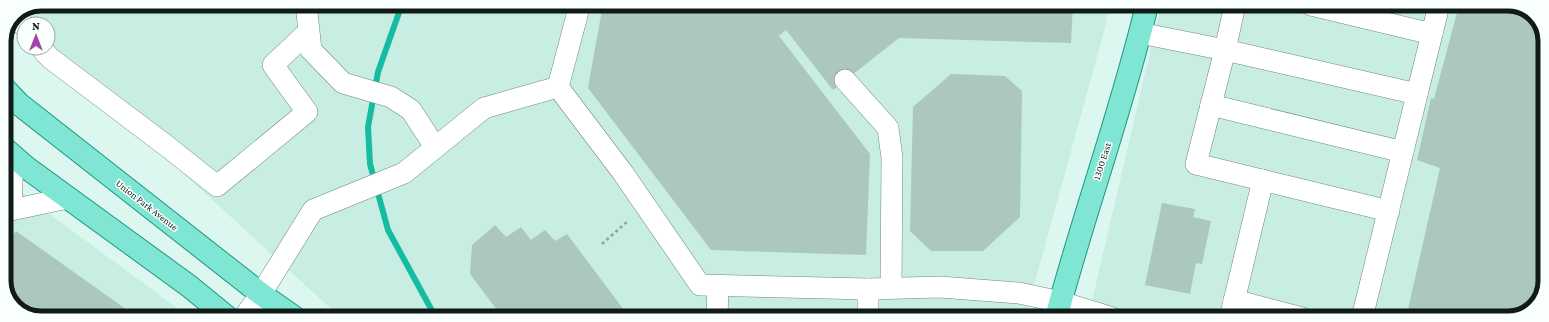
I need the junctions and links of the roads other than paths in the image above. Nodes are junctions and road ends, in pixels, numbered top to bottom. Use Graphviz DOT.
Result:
graph roads {
  1 [pos="306,11"];
  2 [pos="578,11"];
  3 [pos="1145,11"];
  4 [pos="1233,11"];
  5 [pos="1336,11"];
  6 [pos="1438,11"];
  7 [pos="308,32"];
  8 [pos="1140,33"];
  9 [pos="1432,34"];
  10 [pos="1225,50"];
  11 [pos="48,56"];
  12 [pos="845,80"];
  13 [pos="558,87"];
  14 [pos="1417,94"];
  15 [pos="11,95"];
  16 [pos="1211,106"];
  17 [pos="435,147"];
  18 [pos="1403,152"];
  19 [pos="11,154"];
  20 [pos="1263,180"];
  21 [pos="68,198"];
  22 [pos="1389,211"];
  23 [pos="11,213"];
  24 [pos="718,287"];
  25 [pos="891,288"];
  26 [pos="868,289"];
  27 [pos="261,294"];
  28 [pos="1232,309"];
  29 [pos="1058,310"];
  30 [pos="220,311"];
  31 [pos="248,311"];
  32 [pos="285,311"];
  33 [pos="718,311"];
  34 [pos="868,311"];
  35 [pos="1248,311"];
  36 [pos="1364,311"];
  1 -- 7 [label="street"];
  2 -- 13 [label="street"];
  3 -- 8 [label="main road, 1300 East"];
  4 -- 10 [label="street"];
  5 -- 9 [label="street"];
  6 -- 9 [label="street"];
  7 -- 11 [label="street"];
  7 -- 17 [label="street"];
  8 -- 10 [label="street"];
  8 -- 29 [label="main road, 1300 East"];
  9 -- 14 [label="street"];
  10 -- 14 [label="street"];
  10 -- 16 [label="street"];
  12 -- 25 [label="street"];
  13 -- 17 [label="street"];
  13 -- 24 [label="street"];
  14 -- 18 [label="street"];
  15 -- 27 [label="main road, Union Park Avenue"];
  16 -- 18 [label="street"];
  16 -- 20 [label="street"];
  17 -- 27 [label="street"];
  18 -- 22 [label="street"];
  19 -- 21 [label="main road"];
  20 -- 22 [label="street"];
  20 -- 28 [label="street"];
  21 -- 23 [label="street"];
  21 -- 30 [label="main road"];
  22 -- 36 [label="street"];
  24 -- 26 [label="street"];
  24 -- 33 [label="street"];
  25 -- 26 [label="street"];
  25 -- 29 [label="street"];
  26 -- 34 [label="street"];
  27 -- 31 [label="street"];
  27 -- 32 [label="main road, Union Park Avenue"];
  28 -- 35 [label="street"];
}
